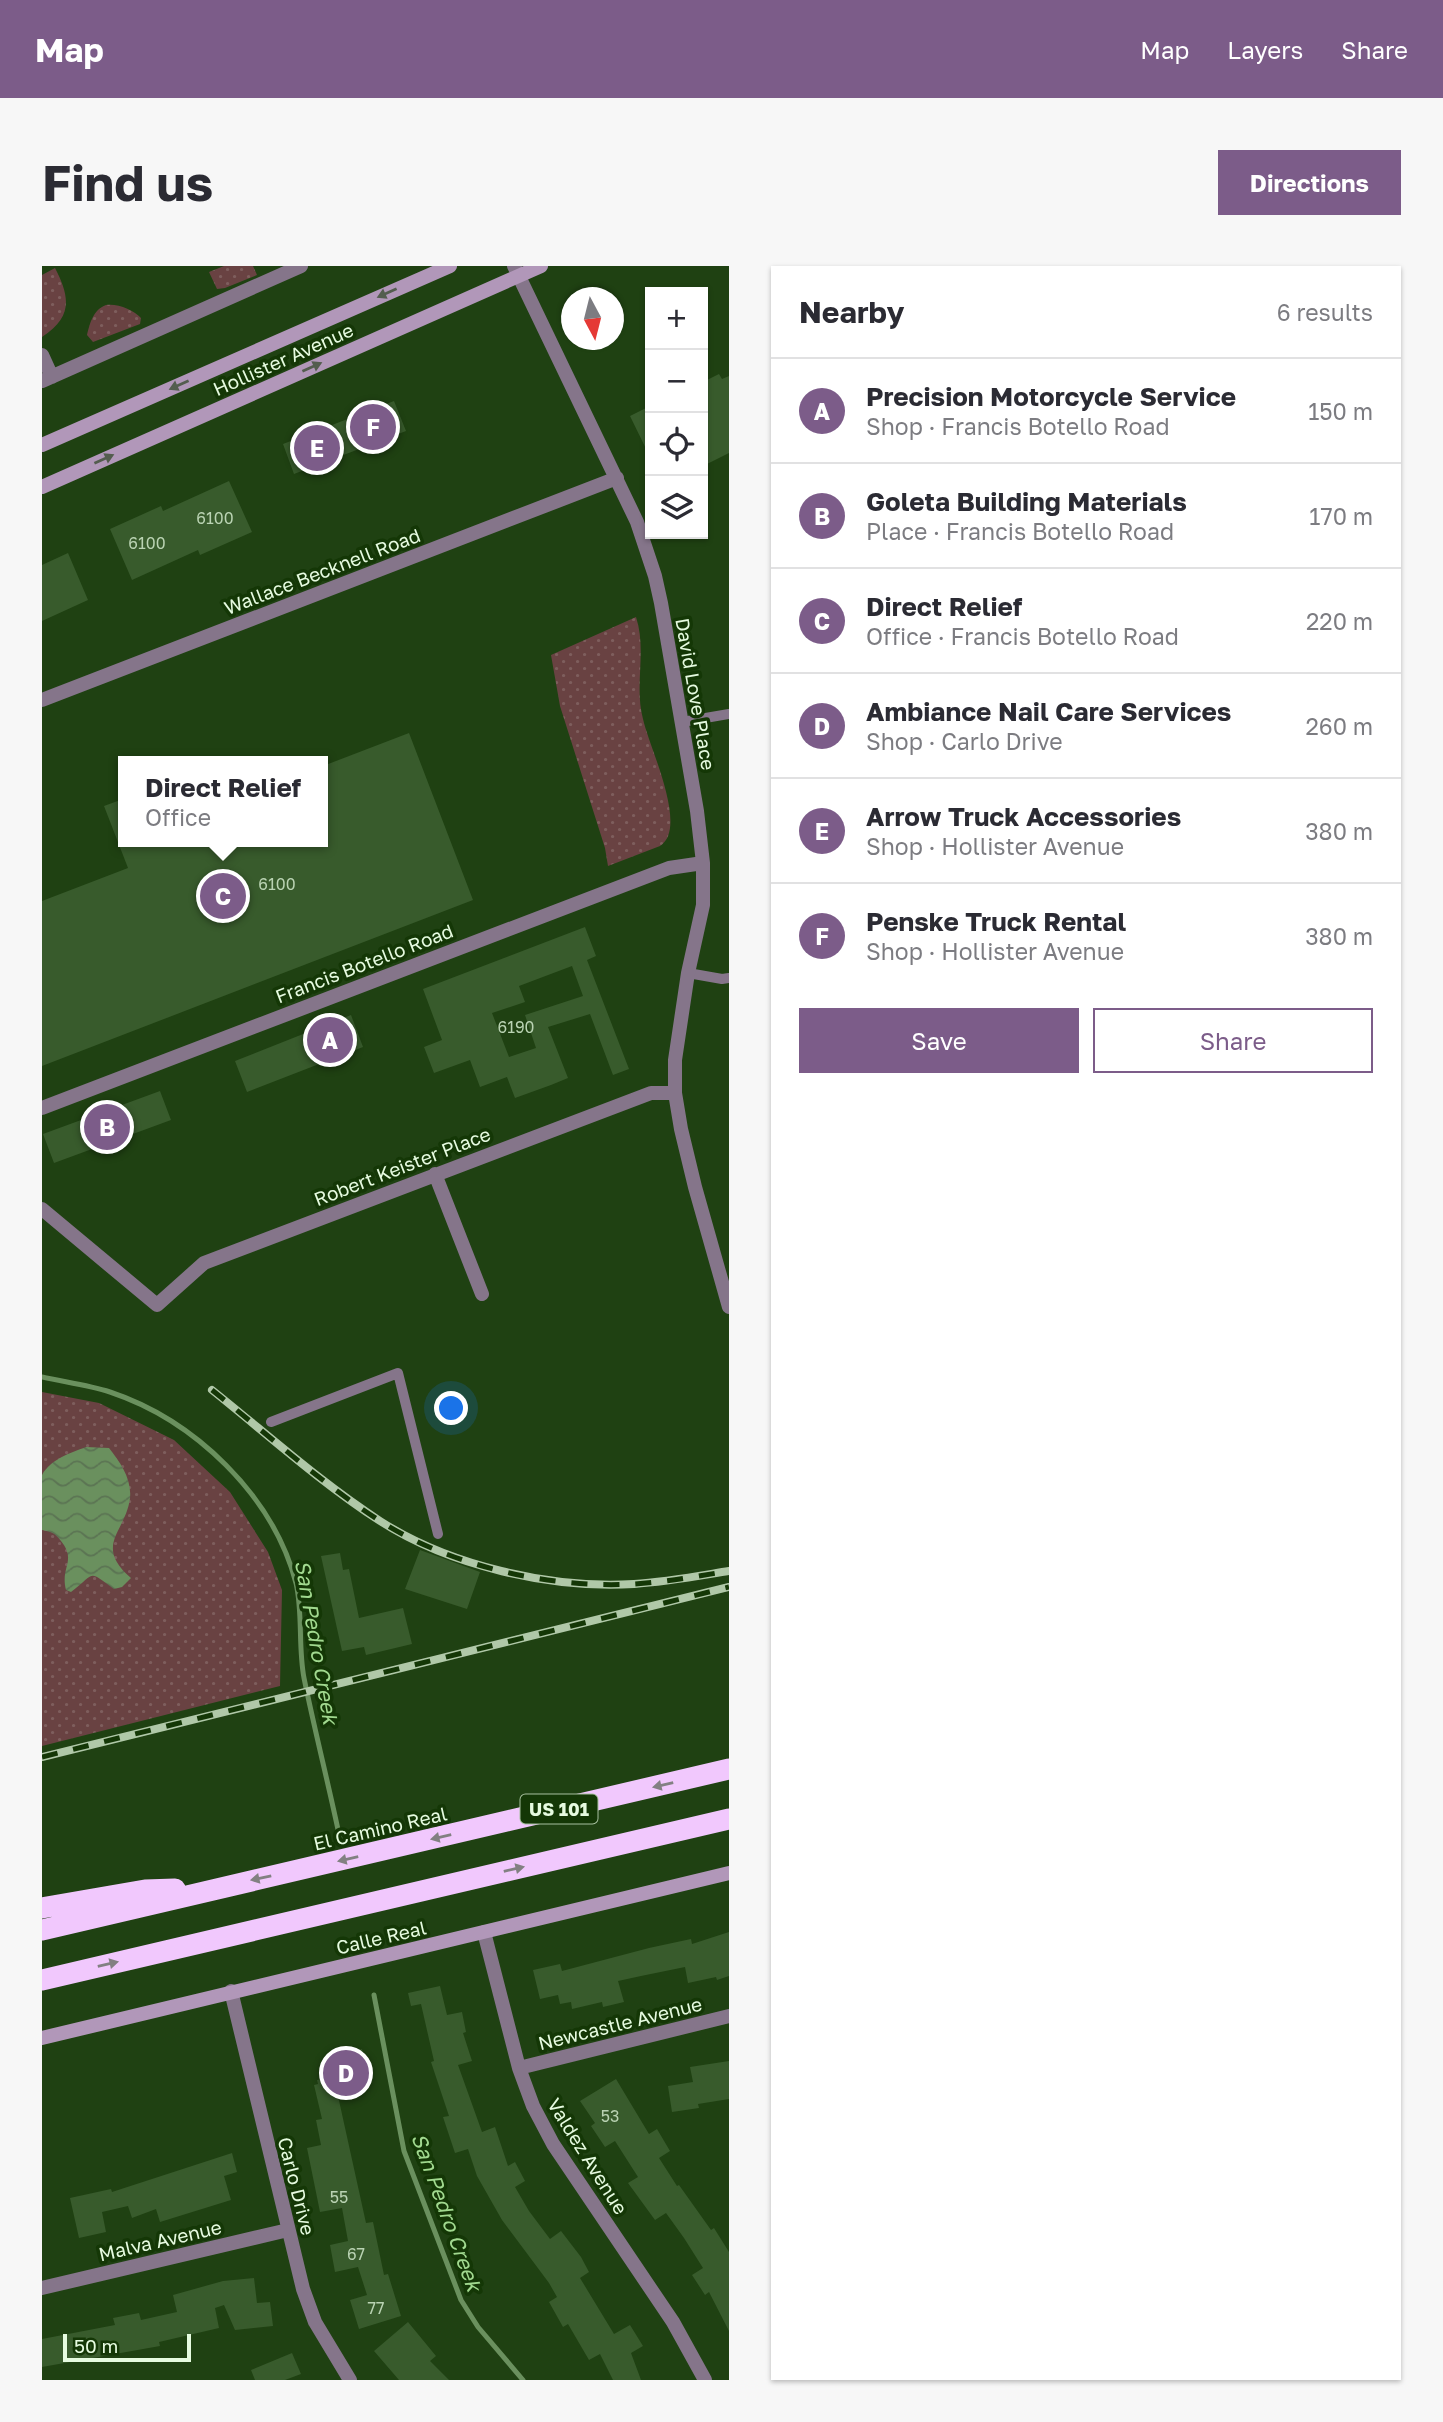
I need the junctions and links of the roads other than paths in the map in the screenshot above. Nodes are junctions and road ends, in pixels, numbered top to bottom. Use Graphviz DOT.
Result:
graph roads {
  1 [pos="301,266"];
  2 [pos="450,266"];
  3 [pos="541,266"];
  4 [pos="516,271"];
  5 [pos="42,355"];
  6 [pos="47,379"];
  7 [pos="42,444"];
  8 [pos="617,478"];
  9 [pos="42,487"];
  10 [pos="42,700"];
  11 [pos="727,715"];
  12 [pos="682,722"];
  13 [pos="729,727"];
  14 [pos="703,863"];
  15 [pos="688,973"];
  16 [pos="729,978"];
  17 [pos="675,1093"];
  18 [pos="42,1108"];
  19 [pos="435,1174"];
  20 [pos="42,1209"];
  21 [pos="482,1294"];
  22 [pos="729,1307"];
  23 [pos="271,1422"];
  24 [pos="438,1534"];
  25 [pos="729,1769"];
  26 [pos="729,1819"];
  27 [pos="729,1873"];
  28 [pos="216,1888"];
  29 [pos="42,1908"];
  30 [pos="42,1930"];
  31 [pos="484,1932"];
  32 [pos="42,1980"];
  33 [pos="231,1992"];
  34 [pos="729,2016"];
  35 [pos="42,2038"];
  36 [pos="519,2068"];
  37 [pos="288,2230"];
  38 [pos="42,2288"];
  39 [pos="350,2380"];
  40 [pos="705,2380"];
  1 -- 6 [label="street"];
  2 -- 7 [label="main road, Hollister Avenue, one-way"];
  3 -- 4 [label="main road, Hollister Avenue"];
  4 -- 8 [label="street, David Love Place"];
  9 -- 4 [label="main road, Hollister Avenue, one-way"];
  5 -- 6 [label="street"];
  8 -- 10 [label="street, Wallace Becknell Road"];
  8 -- 12 [label="street, David Love Place"];
  11 -- 12 [label="lane"];
  11 -- 13 [label="lane"];
  12 -- 14 [label="street, David Love Place"];
  14 -- 15 [label="street, David Love Place"];
  14 -- 18 [label="street, Francis Botello Road"];
  15 -- 16 [label="lane"];
  15 -- 17 [label="street, David Love Place"];
  17 -- 19 [label="street, Robert Keister Place"];
  17 -- 22 [label="street, David Love Place"];
  19 -- 20 [label="street, Robert Keister Place"];
  19 -- 21 [label="street"];
  23 -- 24 [label="lane"];
  25 -- 28 [label="highway, El Camino Real / US 101, one-way"];
  32 -- 26 [label="highway, US 101, one-way"];
  27 -- 31 [label="main road, Calle Real"];
  28 -- 29 [label="highway"];
  28 -- 30 [label="highway, El Camino Real / US 101"];
  31 -- 33 [label="main road, Calle Real"];
  31 -- 36 [label="street, Valdez Avenue"];
  33 -- 35 [label="main road, Calle Real"];
  33 -- 37 [label="street, Carlo Drive"];
  34 -- 36 [label="street, Newcastle Avenue"];
  36 -- 40 [label="street, Valdez Avenue"];
  37 -- 38 [label="street, Malva Avenue"];
  37 -- 39 [label="street, Carlo Drive"];
}
